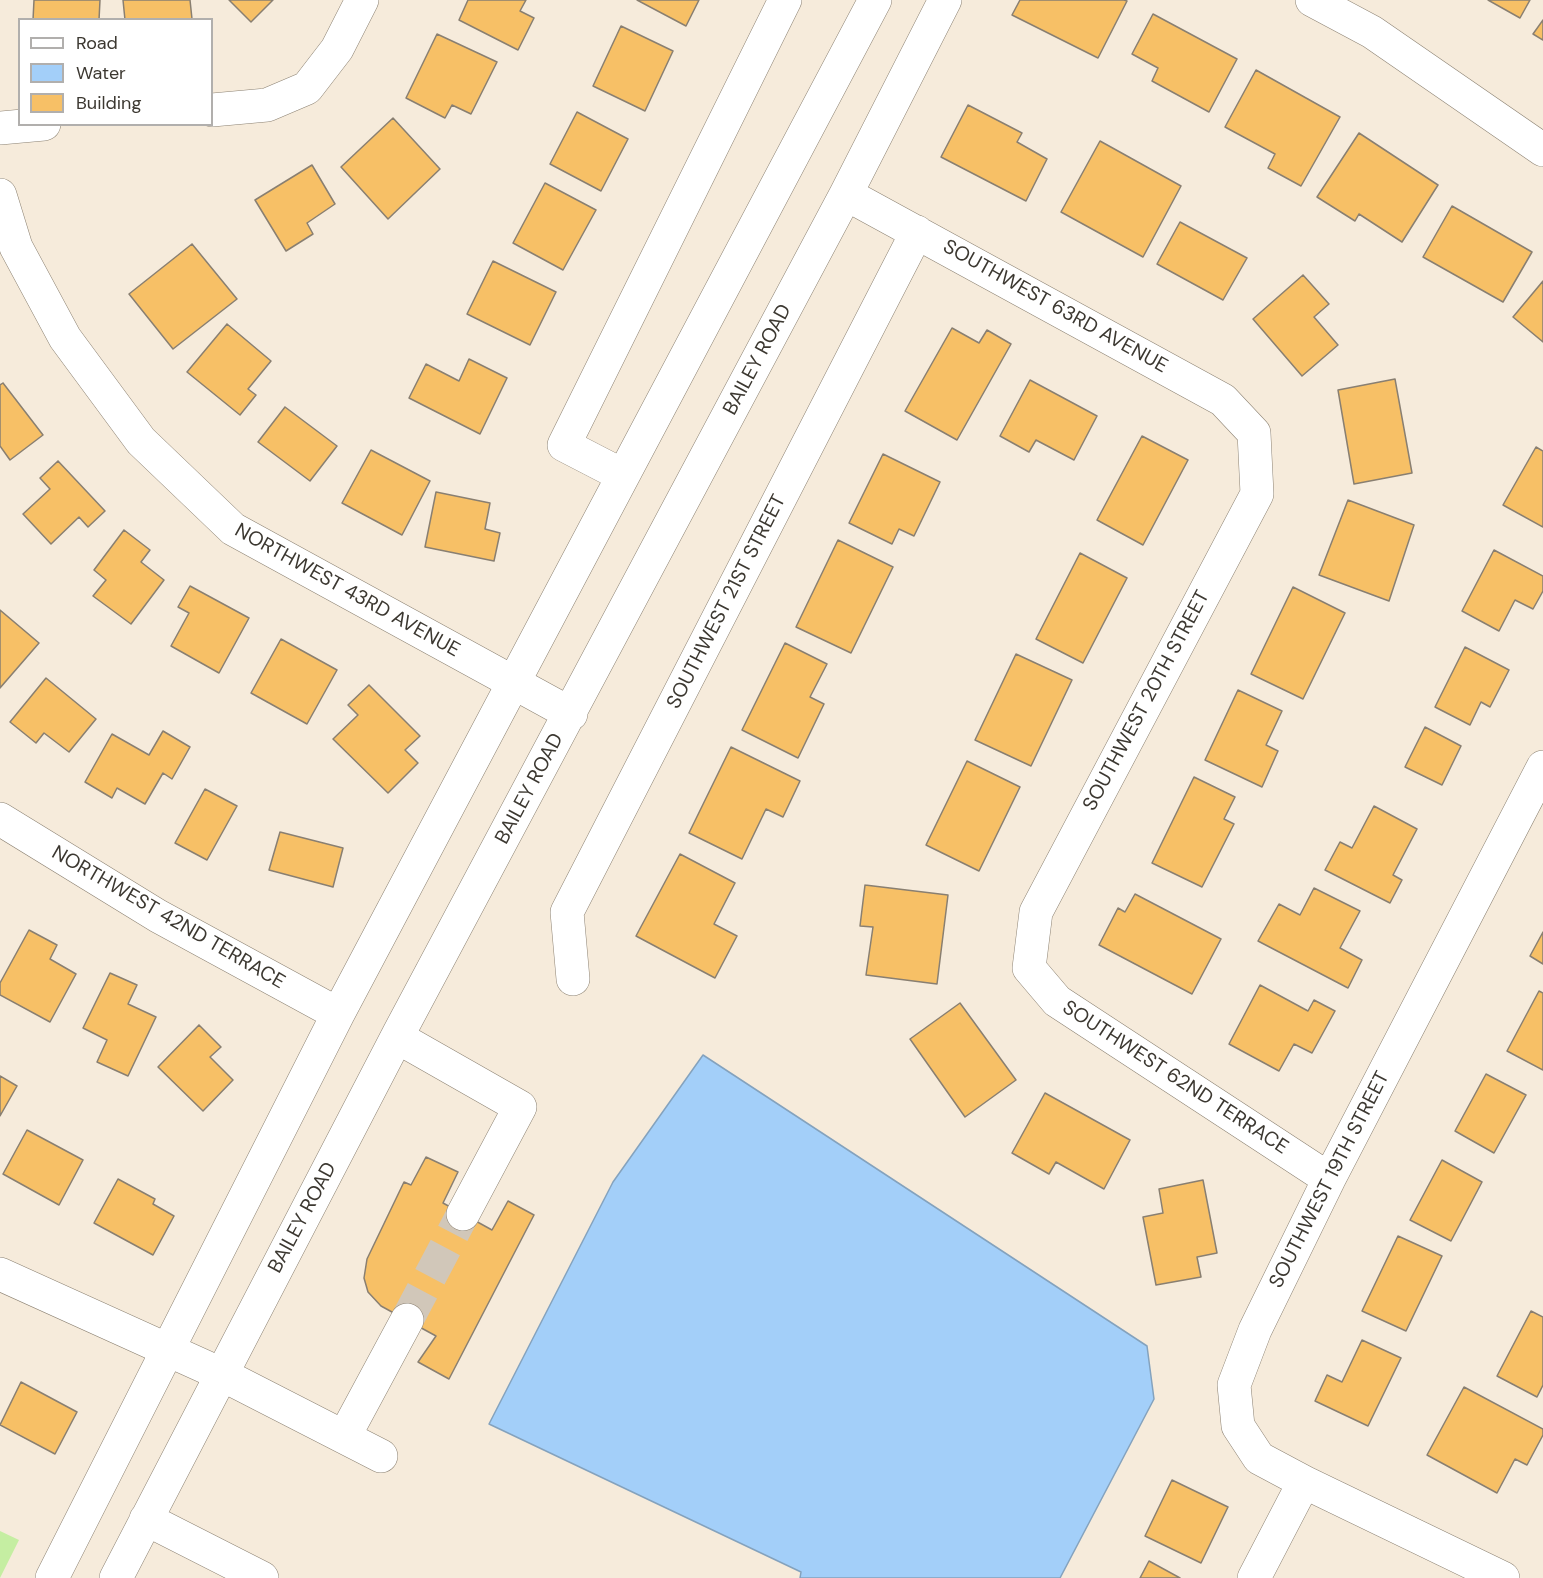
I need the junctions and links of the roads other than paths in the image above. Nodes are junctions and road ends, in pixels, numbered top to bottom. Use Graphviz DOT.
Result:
graph roads {
  1 [pos="362,0"];
  2 [pos="785,0"];
  3 [pos="874,0"];
  4 [pos="945,0"];
  5 [pos="1312,0"];
  6 [pos="213,110"];
  7 [pos="22,126"];
  8 [pos="0,128"];
  9 [pos="1543,150"];
  10 [pos="846,194"];
  11 [pos="0,195"];
  12 [pos="917,232"];
  13 [pos="1254,433"];
  14 [pos="622,475"];
  15 [pos="513,683"];
  16 [pos="571,714"];
  17 [pos="1543,767"];
  18 [pos="0,819"];
  19 [pos="1029,968"];
  20 [pos="573,979"];
  21 [pos="338,1014"];
  22 [pos="397,1037"];
  23 [pos="1329,1179"];
  24 [pos="463,1214"];
  25 [pos="0,1274"];
  26 [pos="407,1320"];
  27 [pos="168,1351"];
  28 [pos="221,1374"];
  29 [pos="344,1437"];
  30 [pos="381,1456"];
  31 [pos="1304,1482"];
  32 [pos="146,1520"];
  33 [pos="52,1578"];
  34 [pos="116,1578"];
  35 [pos="262,1578"];
  36 [pos="1254,1578"];
  37 [pos="1503,1578"];
  1 -- 6 [label="street"];
  2 -- 14 [label="street"];
  3 -- 14 [label="street"];
  4 -- 10 [label="street, BAILEY ROAD"];
  5 -- 9 [label="street"];
  7 -- 8 [label="street"];
  10 -- 12 [label="street, SOUTHWEST 63RD AVENUE"];
  10 -- 16 [label="street, BAILEY ROAD"];
  11 -- 15 [label="street, NORTHWEST 43RD AVENUE"];
  12 -- 13 [label="street, SOUTHWEST 63RD AVENUE"];
  12 -- 20 [label="street, SOUTHWEST 21ST STREET"];
  13 -- 19 [label="street, SOUTHWEST 20TH STREET"];
  14 -- 15 [label="street"];
  15 -- 16 [label="street, NORTHWEST 43RD AVENUE"];
  15 -- 21 [label="street"];
  16 -- 22 [label="street, BAILEY ROAD"];
  17 -- 23 [label="street, SOUTHWEST 19TH STREET"];
  18 -- 21 [label="street, NORTHWEST 42ND TERRACE"];
  19 -- 23 [label="street, SOUTHWEST 62ND TERRACE"];
  21 -- 27 [label="street"];
  22 -- 24 [label="street"];
  22 -- 28 [label="street, BAILEY ROAD"];
  23 -- 31 [label="street, SOUTHWEST 19TH STREET"];
  25 -- 27 [label="street"];
  26 -- 29 [label="street"];
  27 -- 28 [label="street"];
  27 -- 33 [label="street"];
  28 -- 29 [label="street"];
  28 -- 32 [label="street, BAILEY ROAD"];
  29 -- 30 [label="street"];
  31 -- 36 [label="street"];
  31 -- 37 [label="street, SOUTHWEST 19TH STREET"];
  32 -- 34 [label="street, BAILEY ROAD"];
  32 -- 35 [label="street"];
}
